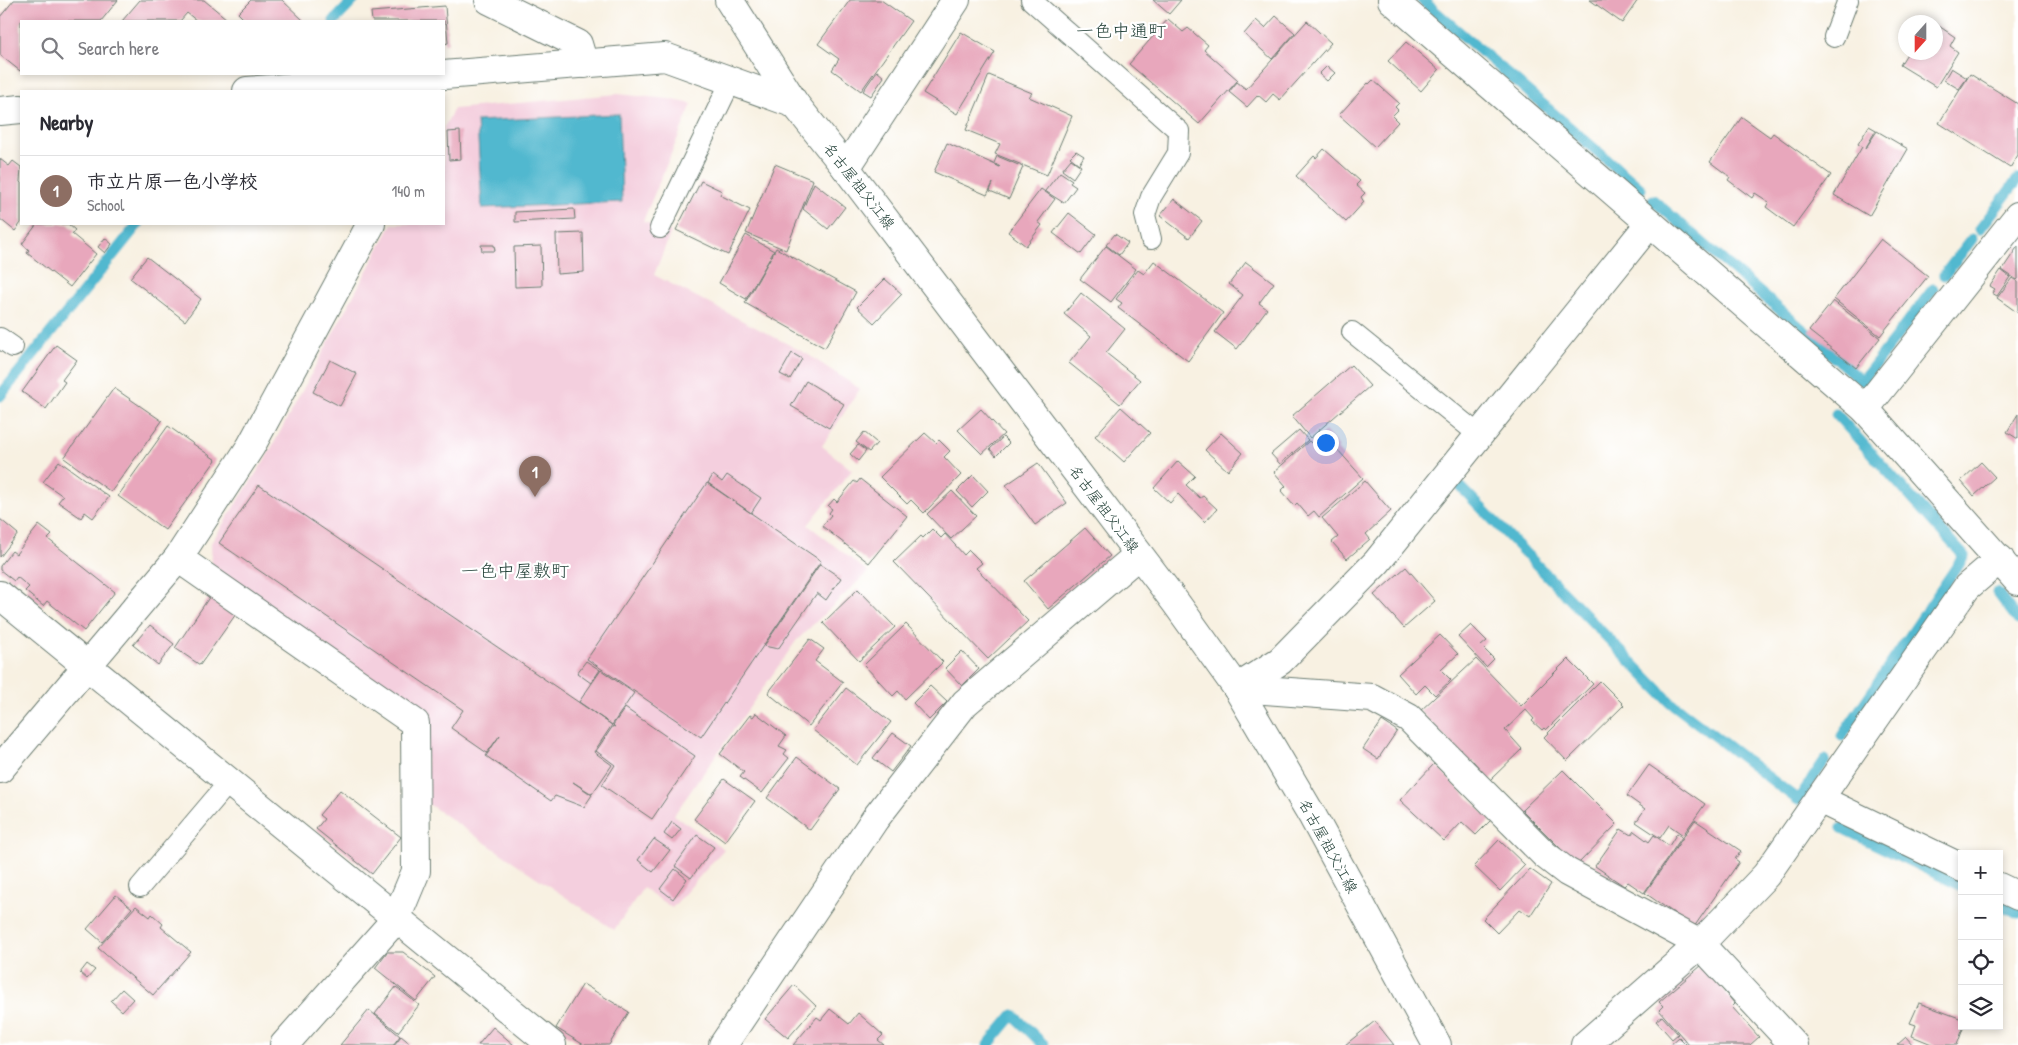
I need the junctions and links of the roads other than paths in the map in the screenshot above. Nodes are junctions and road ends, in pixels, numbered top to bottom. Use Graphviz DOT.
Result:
graph roads {
  1 [pos="489,0"];
  2 [pos="729,0"];
  3 [pos="956,0"];
  4 [pos="1031,0"];
  5 [pos="1392,0"];
  6 [pos="1848,0"];
  7 [pos="1834,37"];
  8 [pos="584,64"];
  9 [pos="731,81"];
  10 [pos="425,84"];
  11 [pos="272,90"];
  12 [pos="795,104"];
  13 [pos="20,109"];
  14 [pos="0,111"];
  15 [pos="846,168"];
  16 [pos="2018,216"];
  17 [pos="1650,223"];
  18 [pos="370,225"];
  19 [pos="660,228"];
  20 [pos="1151,239"];
  21 [pos="1352,332"];
  22 [pos="1865,409"];
  23 [pos="1479,435"];
  24 [pos="1138,555"];
  25 [pos="178,558"];
  26 [pos="2000,559"];
  27 [pos="2018,581"];
  28 [pos="0,595"];
  29 [pos="88,667"];
  30 [pos="1237,688"];
  31 [pos="0,769"];
  32 [pos="229,782"];
  33 [pos="1819,799"];
  34 [pos="1958,866"];
  35 [pos="140,887"];
  36 [pos="2003,889"];
  37 [pos="2018,896"];
  38 [pos="396,918"];
  39 [pos="1700,944"];
  40 [pos="284,1045"];
  41 [pos="552,1045"];
  42 [pos="723,1045"];
  43 [pos="1437,1045"];
  44 [pos="1585,1045"];
  45 [pos="1794,1045"];
  1 -- 8 [label="street"];
  2 -- 12 [label="street, 名古屋祖父江線"];
  3 -- 15 [label="street"];
  4 -- 20 [label="lane"];
  5 -- 17 [label="street"];
  6 -- 7 [label="lane"];
  8 -- 9 [label="street"];
  8 -- 10 [label="street"];
  9 -- 12 [label="street"];
  9 -- 19 [label="lane"];
  10 -- 11 [label="street"];
  12 -- 15 [label="street, 名古屋祖父江線"];
  13 -- 14 [label="street"];
  15 -- 24 [label="street, 名古屋祖父江線"];
  16 -- 22 [label="street"];
  17 -- 22 [label="street"];
  17 -- 23 [label="street"];
  18 -- 25 [label="street"];
  21 -- 23 [label="lane"];
  22 -- 26 [label="street"];
  23 -- 30 [label="street"];
  24 -- 30 [label="street, 名古屋祖父江線"];
  24 -- 42 [label="street"];
  25 -- 29 [label="street"];
  25 -- 38 [label="street"];
  26 -- 27 [label="street"];
  26 -- 33 [label="street"];
  28 -- 29 [label="street"];
  29 -- 31 [label="street"];
  29 -- 32 [label="street"];
  30 -- 39 [label="street"];
  30 -- 43 [label="street, 名古屋祖父江線"];
  32 -- 35 [label="lane"];
  32 -- 38 [label="street"];
  33 -- 34 [label="street"];
  33 -- 39 [label="street"];
  36 -- 37 [label="street"];
  38 -- 40 [label="street"];
  38 -- 41 [label="street"];
  39 -- 44 [label="street"];
  39 -- 45 [label="street"];
}
